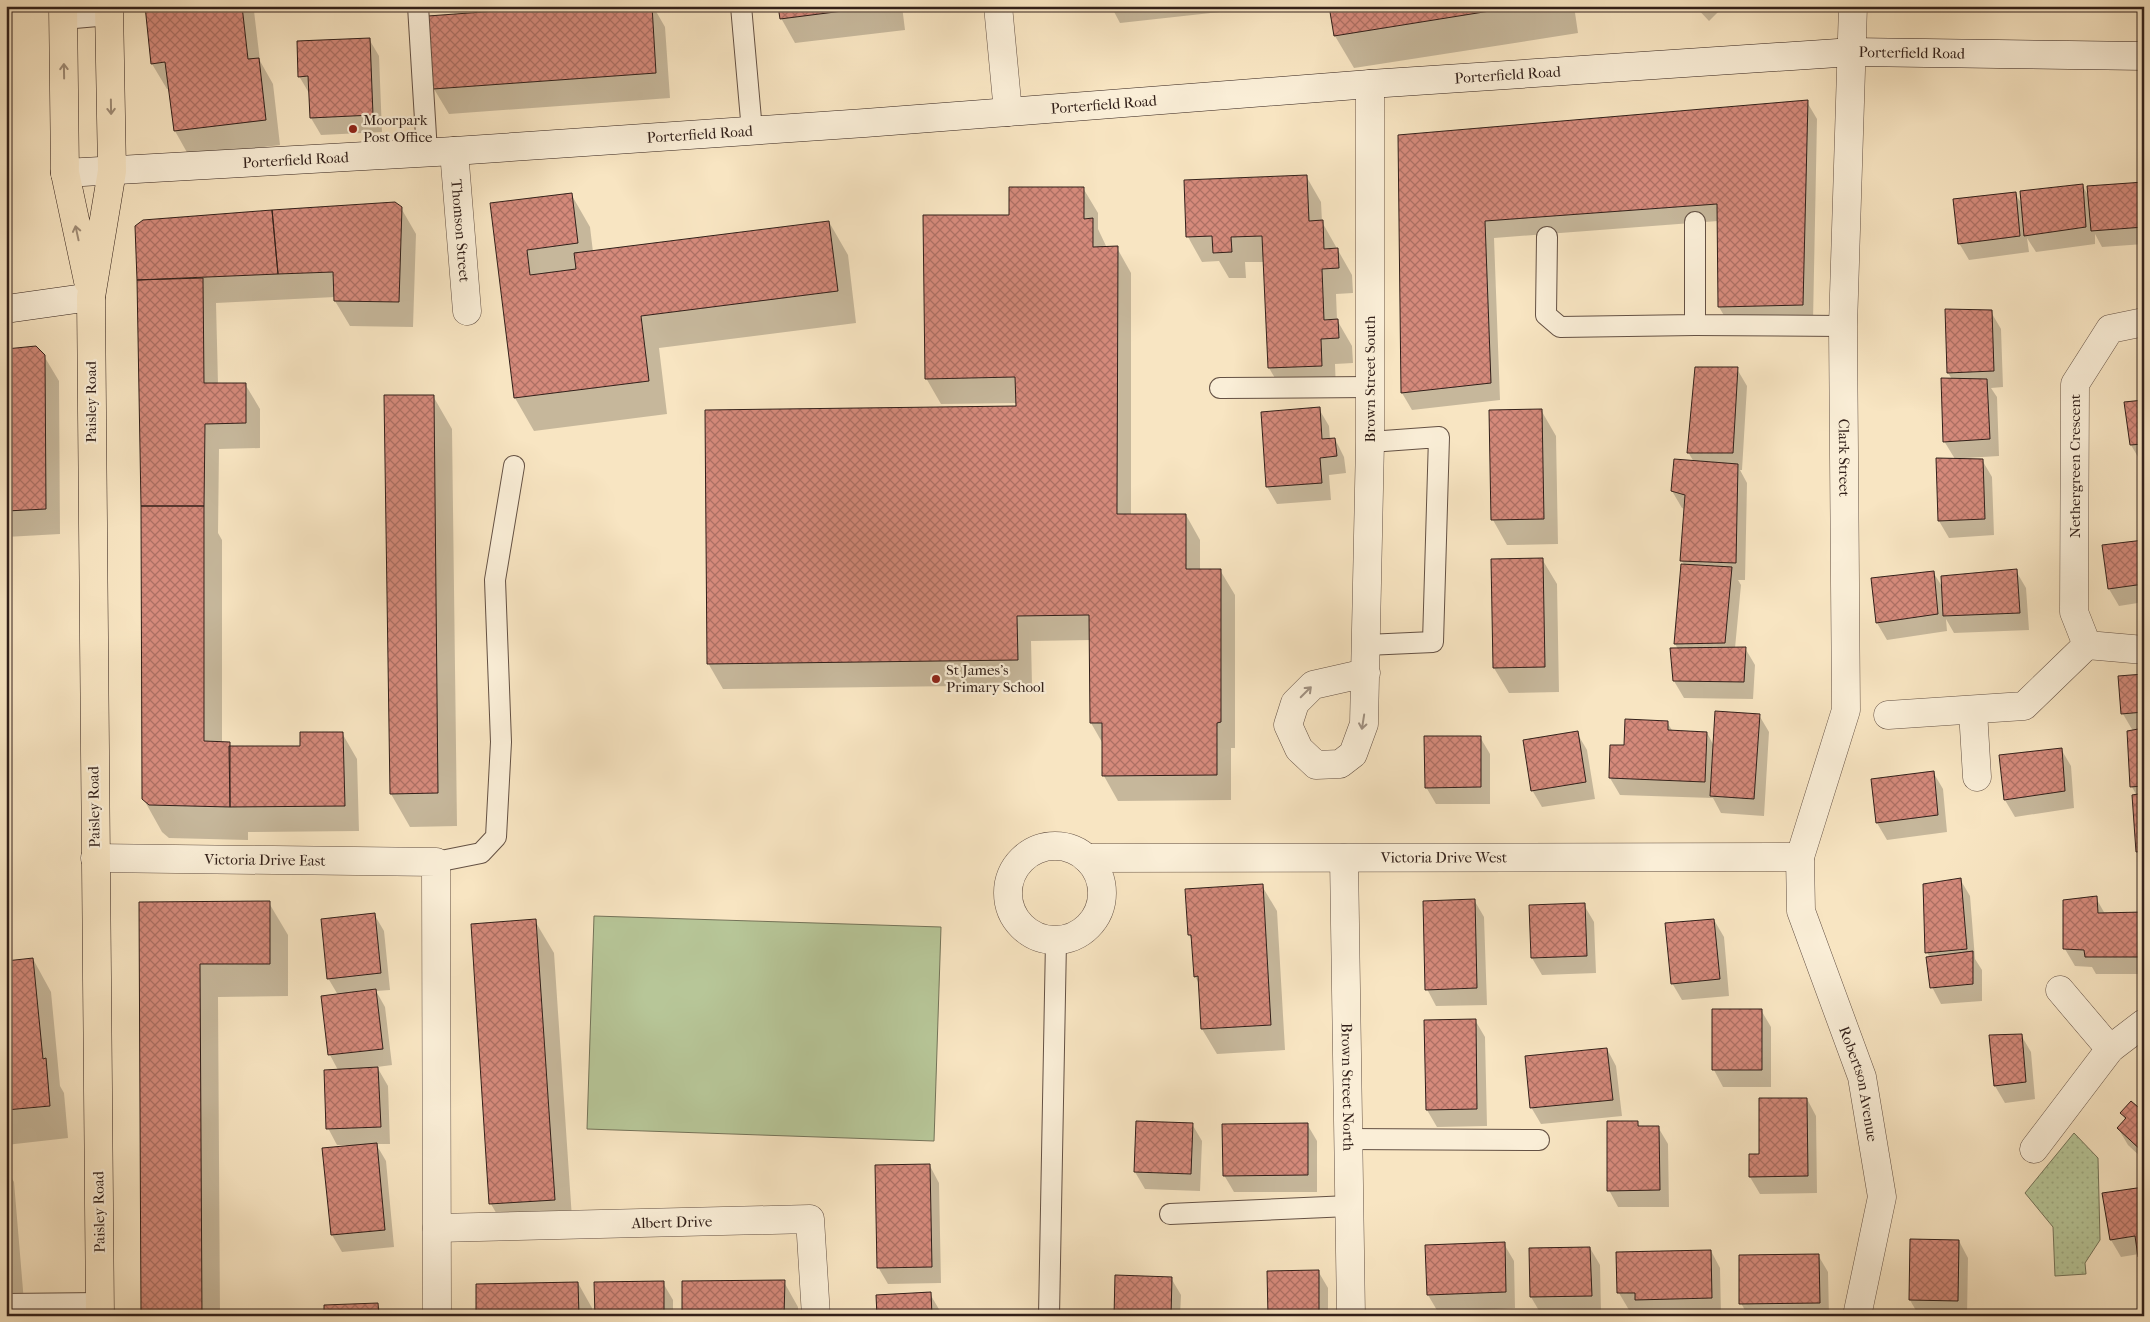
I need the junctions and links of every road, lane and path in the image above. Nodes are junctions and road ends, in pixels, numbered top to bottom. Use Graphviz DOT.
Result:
graph roads {
  1 [pos="418,6"];
  2 [pos="741,6"];
  3 [pos="998,6"];
  4 [pos="1853,6"];
  5 [pos="109,11"];
  6 [pos="63,13"];
  7 [pos="1853,52"];
  8 [pos="2144,56"];
  9 [pos="1370,84"];
  10 [pos="1008,112"];
  11 [pos="752,131"];
  12 [pos="454,151"];
  13 [pos="427,152"];
  14 [pos="112,171"];
  15 [pos="65,173"];
  16 [pos="1695,222"];
  17 [pos="1547,238"];
  18 [pos="91,297"];
  19 [pos="6,309"];
  20 [pos="467,311"];
  21 [pos="2144,322"];
  22 [pos="1694,325"];
  23 [pos="1843,326"];
  24 [pos="1370,387"];
  25 [pos="1220,388"];
  26 [pos="1370,442"];
  27 [pos="514,466"];
  28 [pos="1366,645"];
  29 [pos="2087,645"];
  30 [pos="2144,650"];
  31 [pos="1366,674"];
  32 [pos="1973,711"];
  33 [pos="1888,714"];
  34 [pos="1977,777"];
  35 [pos="1800,857"];
  36 [pos="95,858"];
  37 [pos="1086,858"];
  38 [pos="1344,858"];
  39 [pos="436,862"];
  40 [pos="1056,941"];
  41 [pos="2060,990"];
  42 [pos="2144,1023"];
  43 [pos="2110,1049"];
  44 [pos="1348,1139"];
  45 [pos="1539,1140"];
  46 [pos="2034,1149"];
  47 [pos="1349,1206"];
  48 [pos="1170,1214"];
  49 [pos="437,1228"];
  50 [pos="6,1304"];
  51 [pos="100,1310"];
  52 [pos="438,1316"];
  53 [pos="816,1316"];
  54 [pos="1050,1316"];
  55 [pos="1351,1316"];
  56 [pos="1858,1316"];
  1 -- 13 [label="lane"];
  2 -- 11 [label="lane"];
  3 -- 10 [label="street"];
  4 -- 7 [label="street, Clark Street"];
  5 -- 6 [label="lane"];
  5 -- 14 [label="main road, Paisley Road, one-way"];
  15 -- 6 [label="main road, Paisley Road, one-way"];
  7 -- 8 [label="street, Porterfield Road"];
  7 -- 9 [label="street, Porterfield Road"];
  7 -- 23 [label="street, Clark Street"];
  9 -- 10 [label="street, Porterfield Road"];
  9 -- 24 [label="street, Brown Street South"];
  10 -- 11 [label="street, Porterfield Road"];
  11 -- 12 [label="street, Porterfield Road"];
  12 -- 13 [label="street, Porterfield Road"];
  12 -- 20 [label="street, Thomson Street"];
  13 -- 14 [label="street, Porterfield Road"];
  14 -- 15 [label="street, Porterfield Road"];
  14 -- 18 [label="main road, Paisley Road"];
  18 -- 15 [label="main road, Paisley Road, one-way"];
  16 -- 22 [label="lane"];
  17 -- 22 [label="lane"];
  18 -- 19 [label="street"];
  18 -- 36 [label="main road, Paisley Road"];
  21 -- 29 [label="street, Nethergreen Crescent"];
  22 -- 23 [label="lane"];
  23 -- 35 [label="street, Clark Street"];
  24 -- 25 [label="lane"];
  24 -- 26 [label="street, Brown Street South"];
  26 -- 28 [label="street, Brown Street South"];
  26 -- 28 [label="lane"];
  27 -- 39 [label="lane"];
  28 -- 31 [label="street, Brown Street South"];
  29 -- 30 [label="street"];
  29 -- 32 [label="street"];
  32 -- 33 [label="street"];
  32 -- 34 [label="street"];
  35 -- 38 [label="street, Victoria Drive West"];
  35 -- 56 [label="street, Robertson Avenue"];
  36 -- 39 [label="street, Victoria Drive East"];
  36 -- 51 [label="main road, Paisley Road"];
  37 -- 38 [label="street, Victoria Drive West"];
  37 -- 40 [label="street"];
  37 -- 40 [label="street"];
  38 -- 44 [label="street, Brown Street North"];
  39 -- 49 [label="street"];
  40 -- 54 [label="lane"];
  41 -- 43 [label="street"];
  42 -- 43 [label="street"];
  43 -- 46 [label="street"];
  44 -- 45 [label="lane"];
  44 -- 47 [label="street, Brown Street North"];
  47 -- 48 [label="lane"];
  47 -- 55 [label="street, Brown Street North"];
  49 -- 52 [label="street"];
  49 -- 53 [label="street, Albert Drive"];
  50 -- 51 [label="lane"];
}
